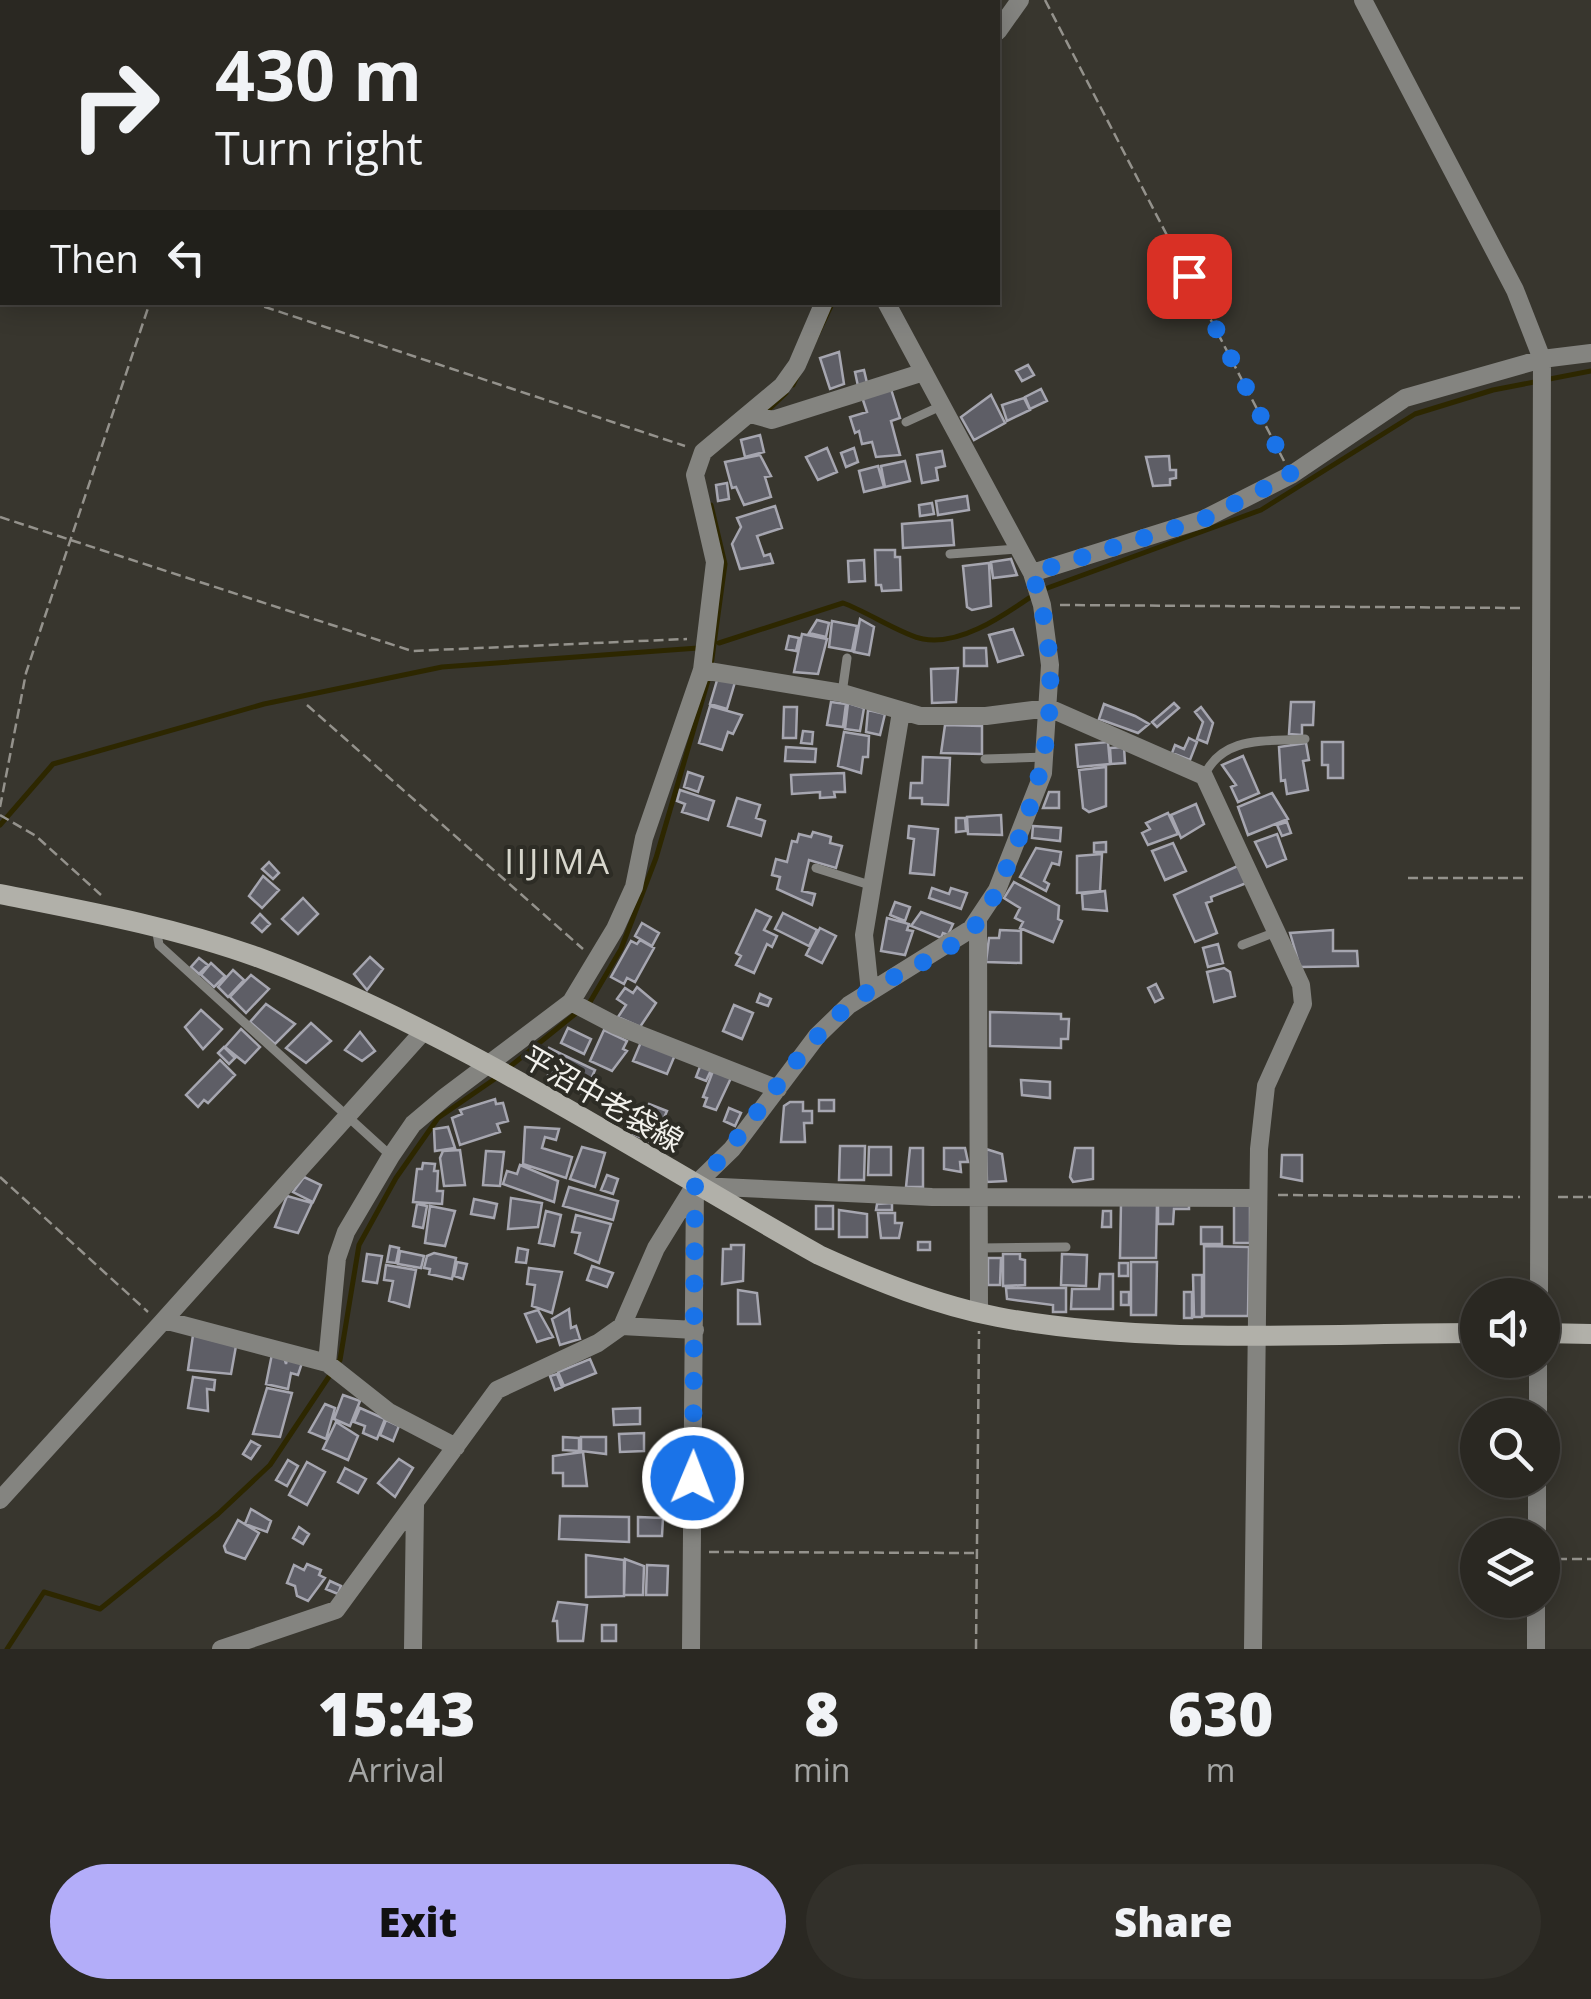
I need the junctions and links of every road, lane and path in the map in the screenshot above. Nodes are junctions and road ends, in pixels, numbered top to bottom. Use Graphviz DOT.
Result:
graph roads {
  1 [pos="1020,0"];
  2 [pos="1045,0"];
  3 [pos="1363,0"];
  4 [pos="1000,27"];
  5 [pos="149,305"];
  6 [pos="259,305"];
  7 [pos="823,305"];
  8 [pos="888,305"];
  9 [pos="1591,354"];
  10 [pos="1542,359"];
  11 [pos="924,372"];
  12 [pos="942,406"];
  13 [pos="751,414"];
  14 [pos="906,422"];
  15 [pos="703,452"];
  16 [pos="1291,475"];
  17 [pos="0,517"];
  18 [pos="68,539"];
  19 [pos="1017,549"];
  20 [pos="950,554"];
  21 [pos="1032,573"];
  22 [pos="1042,605"];
  23 [pos="1544,608"];
  24 [pos="706,638"];
  25 [pos="847,658"];
  26 [pos="702,670"];
  27 [pos="842,693"];
  28 [pos="307,705"];
  29 [pos="1049,708"];
  30 [pos="901,712"];
  31 [pos="1306,739"];
  32 [pos="1044,756"];
  33 [pos="984,759"];
  34 [pos="1204,776"];
  35 [pos="0,807"];
  36 [pos="0,815"];
  37 [pos="816,868"];
  38 [pos="1408,878"];
  39 [pos="1542,878"];
  40 [pos="873,886"];
  41 [pos="0,894"];
  42 [pos="115,918"];
  43 [pos="978,920"];
  44 [pos="156,927"];
  45 [pos="1276,932"];
  46 [pos="1242,945"];
  47 [pos="598,963"];
  48 [pos="870,992"];
  49 [pos="571,1002"];
  50 [pos="422,1033"];
  51 [pos="485,1066"];
  52 [pos="778,1089"];
  53 [pos="346,1116"];
  54 [pos="391,1156"];
  55 [pos="0,1177"];
  56 [pos="695,1186"];
  57 [pos="1257,1196"];
  58 [pos="975,1197"];
  59 [pos="1539,1197"];
  60 [pos="1591,1197"];
  61 [pos="1066,1247"];
  62 [pos="977,1248"];
  63 [pos="1538,1278"];
  64 [pos="979,1312"];
  65 [pos="162,1321"];
  66 [pos="622,1326"];
  67 [pos="695,1330"];
  68 [pos="1256,1333"];
  69 [pos="1460,1333"];
  70 [pos="1560,1333"];
  71 [pos="1591,1334"];
  72 [pos="327,1363"];
  73 [pos="456,1447"];
  74 [pos="0,1500"];
  75 [pos="415,1504"];
  76 [pos="692,1552"];
  77 [pos="977,1553"];
  78 [pos="1560,1558"];
  79 [pos="1591,1559"];
  80 [pos="1536,1618"];
  81 [pos="221,1649"];
  82 [pos="413,1649"];
  83 [pos="691,1649"];
  84 [pos="976,1649"];
  85 [pos="1253,1649"];
  86 [pos="1536,1649"];
  1 -- 4 [label="street"];
  2 -- 16 [label="path"];
  3 -- 10 [label="street"];
  5 -- 18 [label="path"];
  6 -- 15 [label="path"];
  7 -- 13 [label="street"];
  8 -- 11 [label="street"];
  9 -- 10 [label="street"];
  10 -- 16 [label="street"];
  10 -- 23 [label="street"];
  11 -- 12 [label="street"];
  11 -- 13 [label="street"];
  12 -- 14 [label="lane"];
  12 -- 19 [label="street"];
  13 -- 15 [label="street"];
  15 -- 24 [label="street"];
  16 -- 21 [label="street"];
  17 -- 18 [label="path"];
  18 -- 24 [label="path"];
  18 -- 35 [label="path"];
  19 -- 20 [label="lane"];
  19 -- 21 [label="street"];
  21 -- 22 [label="street"];
  22 -- 23 [label="path"];
  22 -- 29 [label="street"];
  23 -- 39 [label="street"];
  24 -- 26 [label="street"];
  25 -- 27 [label="lane"];
  26 -- 27 [label="street"];
  26 -- 47 [label="street"];
  27 -- 30 [label="street"];
  28 -- 47 [label="path"];
  29 -- 30 [label="street"];
  29 -- 32 [label="street"];
  29 -- 34 [label="street"];
  30 -- 40 [label="street"];
  31 -- 34 [label="lane"];
  32 -- 33 [label="lane"];
  32 -- 43 [label="street"];
  34 -- 45 [label="street"];
  36 -- 42 [label="path"];
  37 -- 40 [label="lane"];
  38 -- 39 [label="path"];
  39 -- 59 [label="street"];
  40 -- 48 [label="street"];
  41 -- 42 [label="main road, 平沼中老袋線"];
  42 -- 44 [label="main road, 平沼中老袋線"];
  43 -- 48 [label="street"];
  43 -- 58 [label="street"];
  44 -- 50 [label="main road, 平沼中老袋線"];
  44 -- 53 [label="lane"];
  45 -- 46 [label="lane"];
  45 -- 57 [label="street"];
  47 -- 49 [label="street"];
  48 -- 52 [label="street"];
  49 -- 51 [label="street"];
  49 -- 52 [label="street"];
  50 -- 51 [label="main road, 平沼中老袋線"];
  50 -- 53 [label="street"];
  51 -- 54 [label="street"];
  51 -- 56 [label="main road, 平沼中老袋線"];
  52 -- 56 [label="street"];
  53 -- 54 [label="lane"];
  53 -- 65 [label="street"];
  54 -- 72 [label="street"];
  55 -- 65 [label="path"];
  56 -- 58 [label="street"];
  56 -- 64 [label="main road, 平沼中老袋線"];
  56 -- 66 [label="street"];
  56 -- 67 [label="street"];
  57 -- 58 [label="street"];
  57 -- 59 [label="path"];
  57 -- 68 [label="street"];
  58 -- 62 [label="street"];
  59 -- 60 [label="path"];
  59 -- 63 [label="street"];
  61 -- 62 [label="lane"];
  62 -- 64 [label="street"];
  64 -- 68 [label="main road, 平沼中老袋線"];
  64 -- 77 [label="path"];
  65 -- 72 [label="street"];
  65 -- 74 [label="street"];
  66 -- 67 [label="street"];
  66 -- 73 [label="street"];
  67 -- 76 [label="street"];
  68 -- 69 [label="main road, 平沼中老袋線"];
  68 -- 85 [label="street"];
  70 -- 71 [label="main road"];
  72 -- 73 [label="street"];
  73 -- 75 [label="street"];
  75 -- 81 [label="street"];
  75 -- 82 [label="street"];
  76 -- 77 [label="path"];
  76 -- 83 [label="street"];
  77 -- 84 [label="path"];
  78 -- 79 [label="path"];
  80 -- 86 [label="street"];
}
